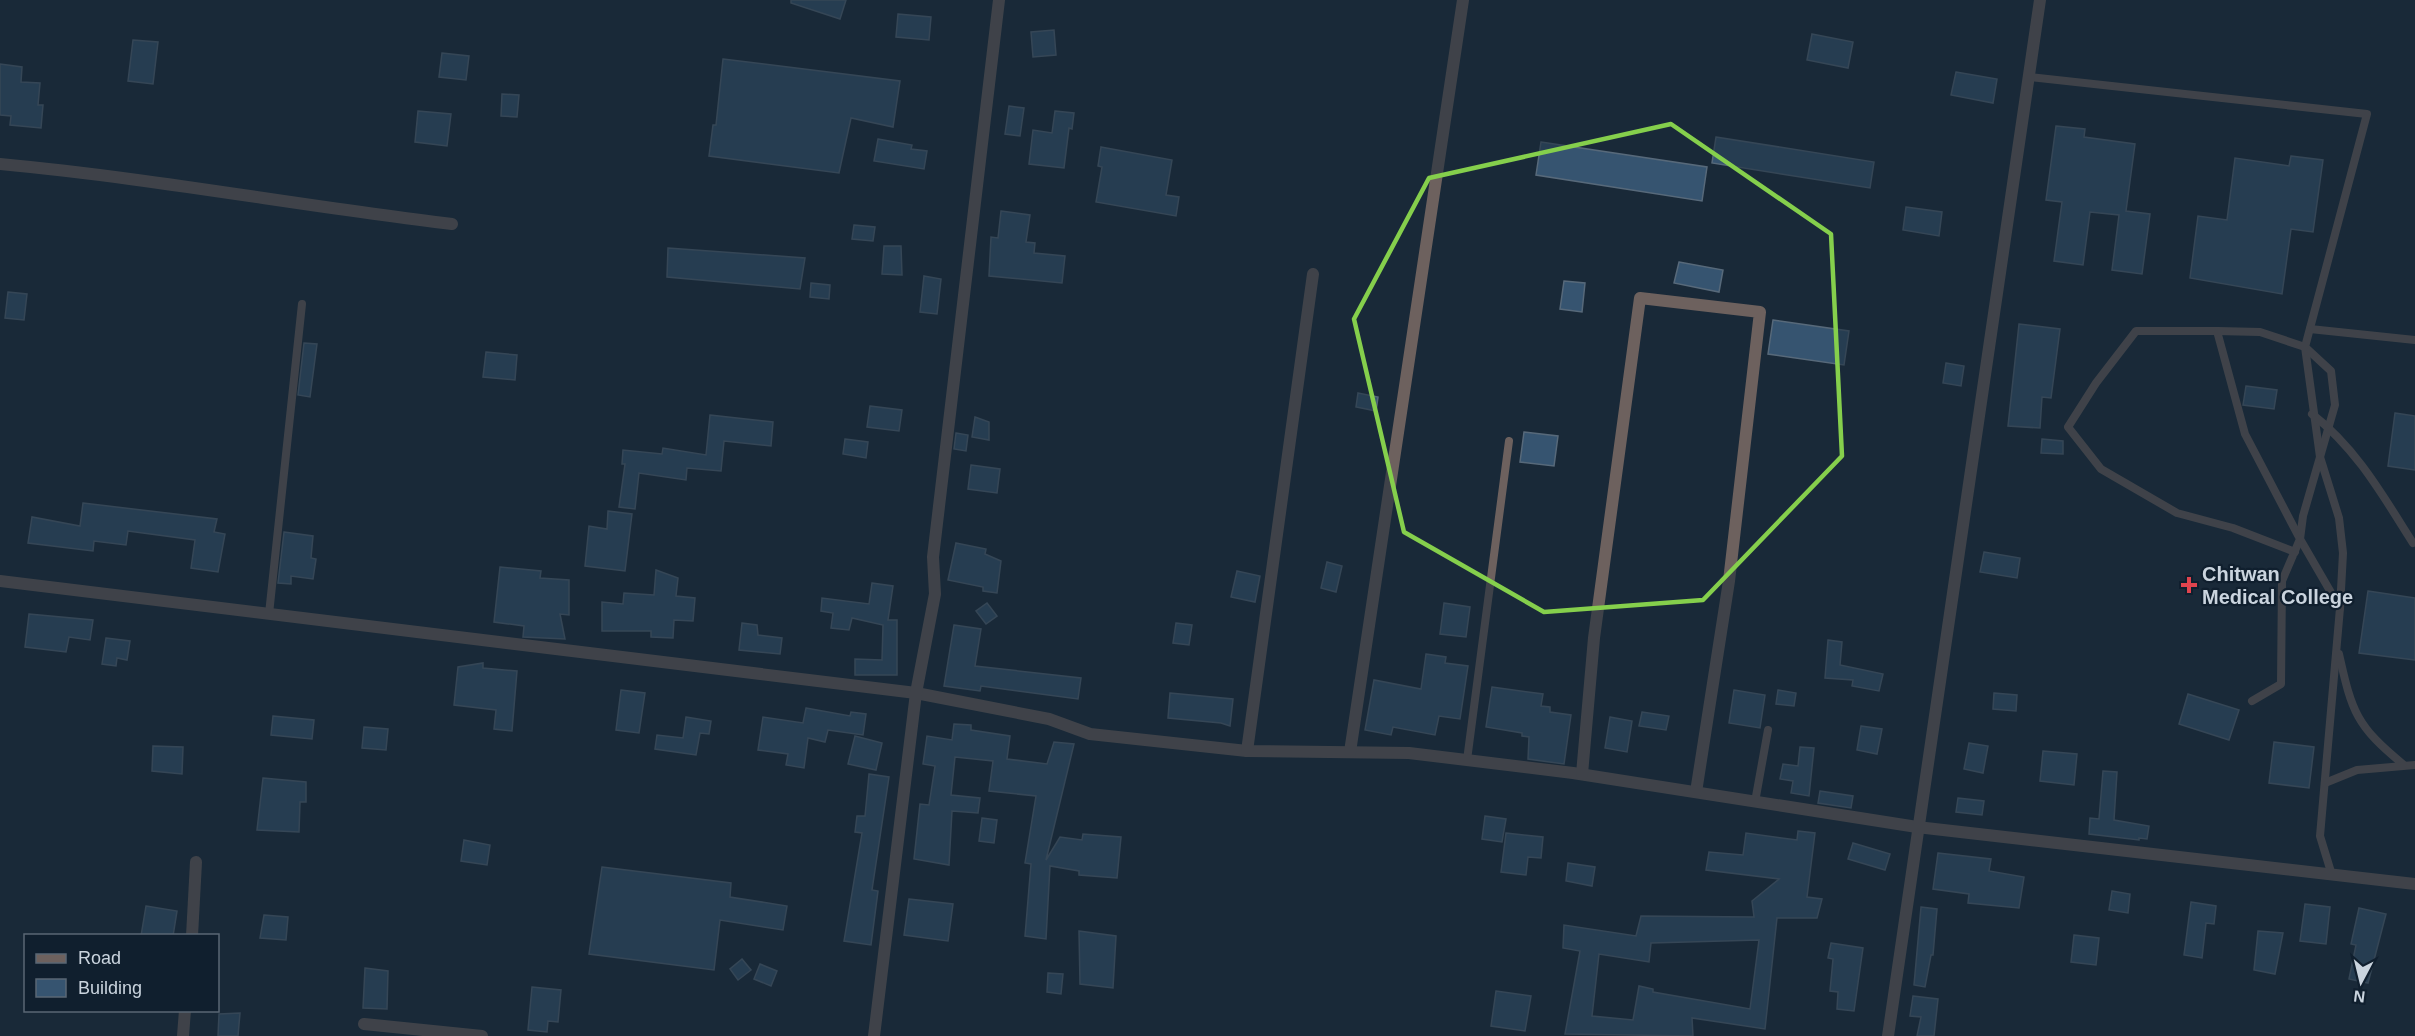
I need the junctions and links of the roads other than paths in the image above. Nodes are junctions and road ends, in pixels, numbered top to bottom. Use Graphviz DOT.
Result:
graph roads {
  1 [pos="999,0"];
  2 [pos="1463,0"];
  3 [pos="2040,0"];
  4 [pos="2030,77"];
  5 [pos="0,164"];
  6 [pos="452,224"];
  7 [pos="1313,274"];
  8 [pos="302,304"];
  9 [pos="2310,329"];
  10 [pos="2217,331"];
  11 [pos="2415,340"];
  12 [pos="2305,347"];
  13 [pos="2312,414"];
  14 [pos="2329,427"];
  15 [pos="1509,441"];
  16 [pos="2320,458"];
  17 [pos="2300,539"];
  18 [pos="2413,543"];
  19 [pos="2295,552"];
  20 [pos="0,581"];
  21 [pos="2340,608"];
  22 [pos="269,614"];
  23 [pos="2337,646"];
  24 [pos="916,693"];
  25 [pos="2252,701"];
  26 [pos="1768,730"];
  27 [pos="1247,751"];
  28 [pos="1350,752"];
  29 [pos="1467,760"];
  30 [pos="2404,765"];
  31 [pos="2415,765"];
  32 [pos="1582,774"];
  33 [pos="2325,783"];
  34 [pos="1696,792"];
  35 [pos="1755,802"];
  36 [pos="1917,827"];
  37 [pos="196,862"];
  38 [pos="2331,872"];
  39 [pos="2415,884"];
  40 [pos="192,934"];
  41 [pos="185,1012"];
  42 [pos="364,1024"];
  43 [pos="183,1036"];
  44 [pos="482,1036"];
  45 [pos="874,1036"];
  46 [pos="1888,1036"];
  1 -- 24 [label="street"];
  2 -- 28 [label="street"];
  3 -- 4 [label="street"];
  4 -- 9 [label="lane"];
  4 -- 36 [label="street"];
  5 -- 6 [label="street"];
  7 -- 27 [label="street"];
  8 -- 22 [label="lane"];
  9 -- 11 [label="lane"];
  9 -- 12 [label="lane"];
  10 -- 12 [label="lane"];
  10 -- 17 [label="lane"];
  10 -- 19 [label="lane"];
  12 -- 13 [label="lane"];
  12 -- 14 [label="lane"];
  13 -- 14 [label="lane"];
  13 -- 16 [label="lane"];
  14 -- 16 [label="lane"];
  14 -- 18 [label="lane"];
  15 -- 29 [label="lane"];
  16 -- 17 [label="lane"];
  16 -- 21 [label="lane"];
  17 -- 19 [label="lane"];
  17 -- 21 [label="lane"];
  19 -- 25 [label="lane"];
  20 -- 22 [label="street"];
  21 -- 23 [label="lane"];
  22 -- 24 [label="street"];
  23 -- 30 [label="lane"];
  23 -- 33 [label="lane"];
  24 -- 27 [label="street"];
  24 -- 45 [label="street"];
  26 -- 35 [label="lane"];
  27 -- 28 [label="street"];
  28 -- 29 [label="street"];
  29 -- 32 [label="street"];
  30 -- 31 [label="lane"];
  30 -- 33 [label="lane"];
  32 -- 34 [label="street"];
  32 -- 34 [label="street"];
  33 -- 38 [label="lane"];
  34 -- 35 [label="street"];
  35 -- 36 [label="street"];
  36 -- 38 [label="street"];
  36 -- 46 [label="street"];
  37 -- 40 [label="street"];
  38 -- 39 [label="street"];
  41 -- 43 [label="street"];
  42 -- 44 [label="street"];
}
